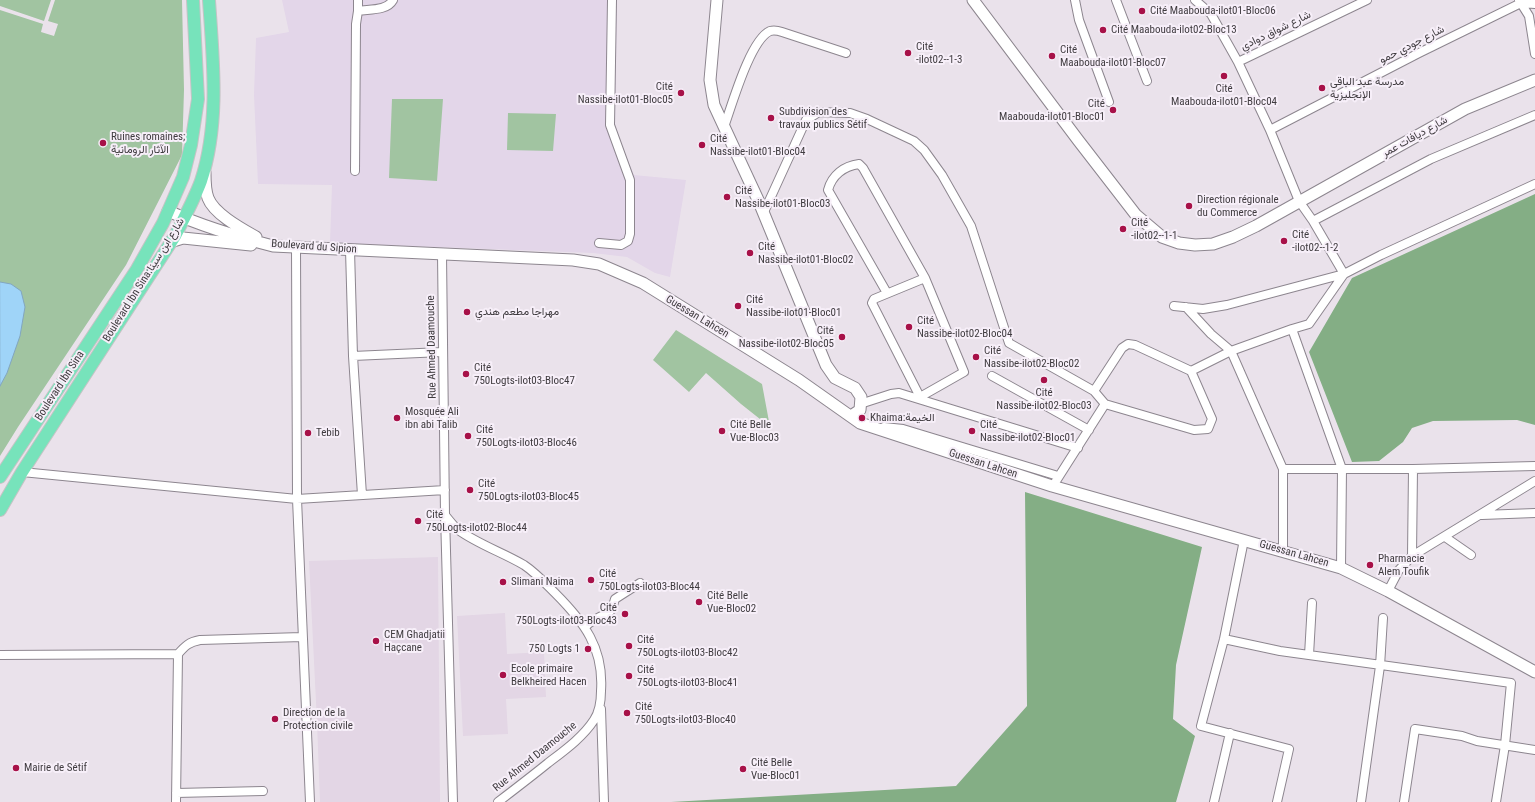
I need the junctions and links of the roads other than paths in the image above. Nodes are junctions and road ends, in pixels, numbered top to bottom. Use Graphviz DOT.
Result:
graph roads {
  1 [pos="194,0"];
  2 [pos="209,0"];
  3 [pos="358,0"];
  4 [pos="393,0"];
  5 [pos="612,0"];
  6 [pos="717,0"];
  7 [pos="973,0"];
  8 [pos="1075,0"];
  9 [pos="1117,0"];
  10 [pos="1195,0"];
  11 [pos="1367,0"];
  12 [pos="1520,2"];
  13 [pos="1535,4"];
  14 [pos="358,11"];
  15 [pos="846,53"];
  16 [pos="1535,54"];
  17 [pos="1238,62"];
  18 [pos="1535,80"];
  19 [pos="1147,81"];
  20 [pos="1109,102"];
  21 [pos="1535,115"];
  22 [pos="724,127"];
  23 [pos="1270,130"];
  24 [pos="204,166"];
  25 [pos="355,171"];
  26 [pos="1535,184"];
  27 [pos="1299,201"];
  28 [pos="168,211"];
  29 [pos="764,212"];
  30 [pos="184,218"];
  31 [pos="1313,221"];
  32 [pos="170,242"];
  33 [pos="599,243"];
  34 [pos="273,246"];
  35 [pos="296,247"];
  36 [pos="350,250"];
  37 [pos="442,254"];
  38 [pos="1344,274"];
  39 [pos="925,278"];
  40 [pos="886,292"];
  41 [pos="1174,306"];
  42 [pos="1186,307"];
  43 [pos="1292,329"];
  44 [pos="1232,351"];
  45 [pos="442,352"];
  46 [pos="353,356"];
  47 [pos="1191,370"];
  48 [pos="992,376"];
  49 [pos="1094,391"];
  50 [pos="918,398"];
  51 [pos="860,404"];
  52 [pos="1105,404"];
  53 [pos="850,416"];
  54 [pos="867,426"];
  55 [pos="1089,430"];
  56 [pos="1078,448"];
  57 [pos="1535,466"];
  58 [pos="1342,468"];
  59 [pos="1283,469"];
  60 [pos="1413,469"];
  61 [pos="22,472"];
  62 [pos="1058,476"];
  63 [pos="0,478"];
  64 [pos="1535,481"];
  65 [pos="1052,486"];
  66 [pos="445,490"];
  67 [pos="362,495"];
  68 [pos="297,499"];
  69 [pos="0,510"];
  70 [pos="1535,513"];
  71 [pos="446,515"];
  72 [pos="1482,515"];
  73 [pos="1445,537"];
  74 [pos="1244,540"];
  75 [pos="1282,552"];
  76 [pos="1412,556"];
  77 [pos="1471,556"];
  78 [pos="1341,568"];
  79 [pos="640,583"];
  80 [pos="1388,591"];
  81 [pos="1312,603"];
  82 [pos="1383,618"];
  83 [pos="585,627"];
  84 [pos="302,638"];
  85 [pos="1224,639"];
  86 [pos="178,654"];
  87 [pos="0,655"];
  88 [pos="1309,655"];
  89 [pos="1380,666"];
  90 [pos="1535,672"];
  91 [pos="600,704"];
  92 [pos="1230,733"];
  93 [pos="1505,745"];
  94 [pos="1535,750"];
  95 [pos="263,791"];
  96 [pos="176,798"];
  97 [pos="310,802"];
  98 [pos="453,802"];
  99 [pos="498,802"];
  100 [pos="604,802"];
  101 [pos="1214,802"];
  102 [pos="1277,802"];
  103 [pos="1362,802"];
  104 [pos="1404,802"];
  105 [pos="1496,802"];
  1 -- 28 [label="main road, Boulevard Ibn Sina"];
  2 -- 24 [label="main road, Boulevard Ibn Sina:شارع ابن سينا"];
  3 -- 14 [label="street"];
  4 -- 14 [label="street"];
  5 -- 33 [label="street"];
  6 -- 22 [label="main road"];
  7 -- 27 [label="main road, شارع ديافات عمر"];
  8 -- 20 [label="street"];
  9 -- 19 [label="street"];
  10 -- 17 [label="street"];
  11 -- 17 [label="street, شارع شواق دوادي"];
  12 -- 13 [label="street"];
  12 -- 16 [label="street"];
  12 -- 23 [label="street, شارع جودي حمو"];
  14 -- 25 [label="street"];
  15 -- 22 [label="street"];
  17 -- 23 [label="street"];
  18 -- 27 [label="main road, شارع ديافات عمر"];
  21 -- 31 [label="street"];
  22 -- 29 [label="main road"];
  23 -- 27 [label="street"];
  24 -- 30 [label="main road, Boulevard Ibn Sina:شارع ابن سينا"];
  24 -- 34 [label="main road"];
  26 -- 38 [label="street"];
  27 -- 31 [label="street"];
  28 -- 30 [label="main road, Boulevard du Sipion"];
  28 -- 63 [label="main road, Boulevard Ibn Sina"];
  29 -- 49 [label="street"];
  29 -- 51 [label="main road"];
  30 -- 32 [label="main road, Boulevard Ibn Sina:شارع ابن سينا"];
  30 -- 34 [label="main road, Boulevard du Sipion"];
  31 -- 38 [label="street"];
  32 -- 34 [label="main road"];
  32 -- 61 [label="main road, Boulevard Ibn Sina:شارع ابن سينا"];
  34 -- 35 [label="main road, Boulevard du Sipion"];
  35 -- 36 [label="main road, Boulevard du Sipion"];
  35 -- 68 [label="street"];
  36 -- 37 [label="main road, Boulevard du Sipion"];
  36 -- 46 [label="street"];
  37 -- 45 [label="street, Rue Ahmed Daamouche"];
  37 -- 53 [label="main road, Guessan Lahcen"];
  38 -- 42 [label="street"];
  38 -- 43 [label="street"];
  39 -- 40 [label="street"];
  39 -- 40 [label="street"];
  39 -- 50 [label="street"];
  40 -- 50 [label="street"];
  41 -- 42 [label="street"];
  42 -- 44 [label="street"];
  43 -- 44 [label="street"];
  43 -- 58 [label="street"];
  44 -- 47 [label="street"];
  44 -- 59 [label="street"];
  45 -- 46 [label="street"];
  45 -- 66 [label="street, Rue Ahmed Daamouche"];
  46 -- 67 [label="street"];
  47 -- 49 [label="street"];
  47 -- 52 [label="street"];
  48 -- 55 [label="street"];
  49 -- 52 [label="street"];
  50 -- 51 [label="street"];
  50 -- 56 [label="street"];
  51 -- 53 [label="main road"];
  52 -- 55 [label="street"];
  53 -- 54 [label="main road, Guessan Lahcen"];
  54 -- 62 [label="street"];
  54 -- 65 [label="main road, Guessan Lahcen"];
  55 -- 56 [label="street"];
  56 -- 62 [label="street"];
  57 -- 60 [label="street"];
  58 -- 59 [label="street"];
  58 -- 60 [label="street"];
  58 -- 78 [label="street"];
  59 -- 75 [label="street"];
  60 -- 76 [label="street"];
  61 -- 68 [label="street"];
  61 -- 69 [label="main road, Boulevard Ibn Sina:شارع ابن سينا"];
  62 -- 65 [label="street"];
  64 -- 72 [label="street"];
  65 -- 74 [label="main road, Guessan Lahcen"];
  66 -- 67 [label="street"];
  66 -- 71 [label="street, Rue Ahmed Daamouche"];
  67 -- 68 [label="street"];
  68 -- 84 [label="street"];
  70 -- 72 [label="street"];
  71 -- 83 [label="street, Rue Ahmed Daamouche"];
  71 -- 98 [label="street"];
  72 -- 73 [label="street"];
  73 -- 76 [label="street"];
  73 -- 77 [label="street"];
  74 -- 75 [label="main road, Guessan Lahcen"];
  74 -- 85 [label="street"];
  75 -- 78 [label="main road, Guessan Lahcen"];
  76 -- 80 [label="street"];
  78 -- 80 [label="main road, Guessan Lahcen"];
  79 -- 83 [label="street"];
  80 -- 90 [label="main road, Guessan Lahcen"];
  81 -- 88 [label="street"];
  82 -- 89 [label="street"];
  83 -- 91 [label="street, Rue Ahmed Daamouche"];
  84 -- 86 [label="street"];
  84 -- 97 [label="street"];
  85 -- 88 [label="street"];
  85 -- 92 [label="street"];
  86 -- 87 [label="street"];
  86 -- 96 [label="street"];
  88 -- 89 [label="street"];
  89 -- 93 [label="street"];
  89 -- 103 [label="street"];
  91 -- 99 [label="street, Rue Ahmed Daamouche"];
  91 -- 100 [label="street"];
  92 -- 101 [label="street"];
  92 -- 102 [label="street"];
  93 -- 94 [label="street"];
  93 -- 104 [label="street"];
  93 -- 105 [label="street"];
  95 -- 96 [label="street"];
}
